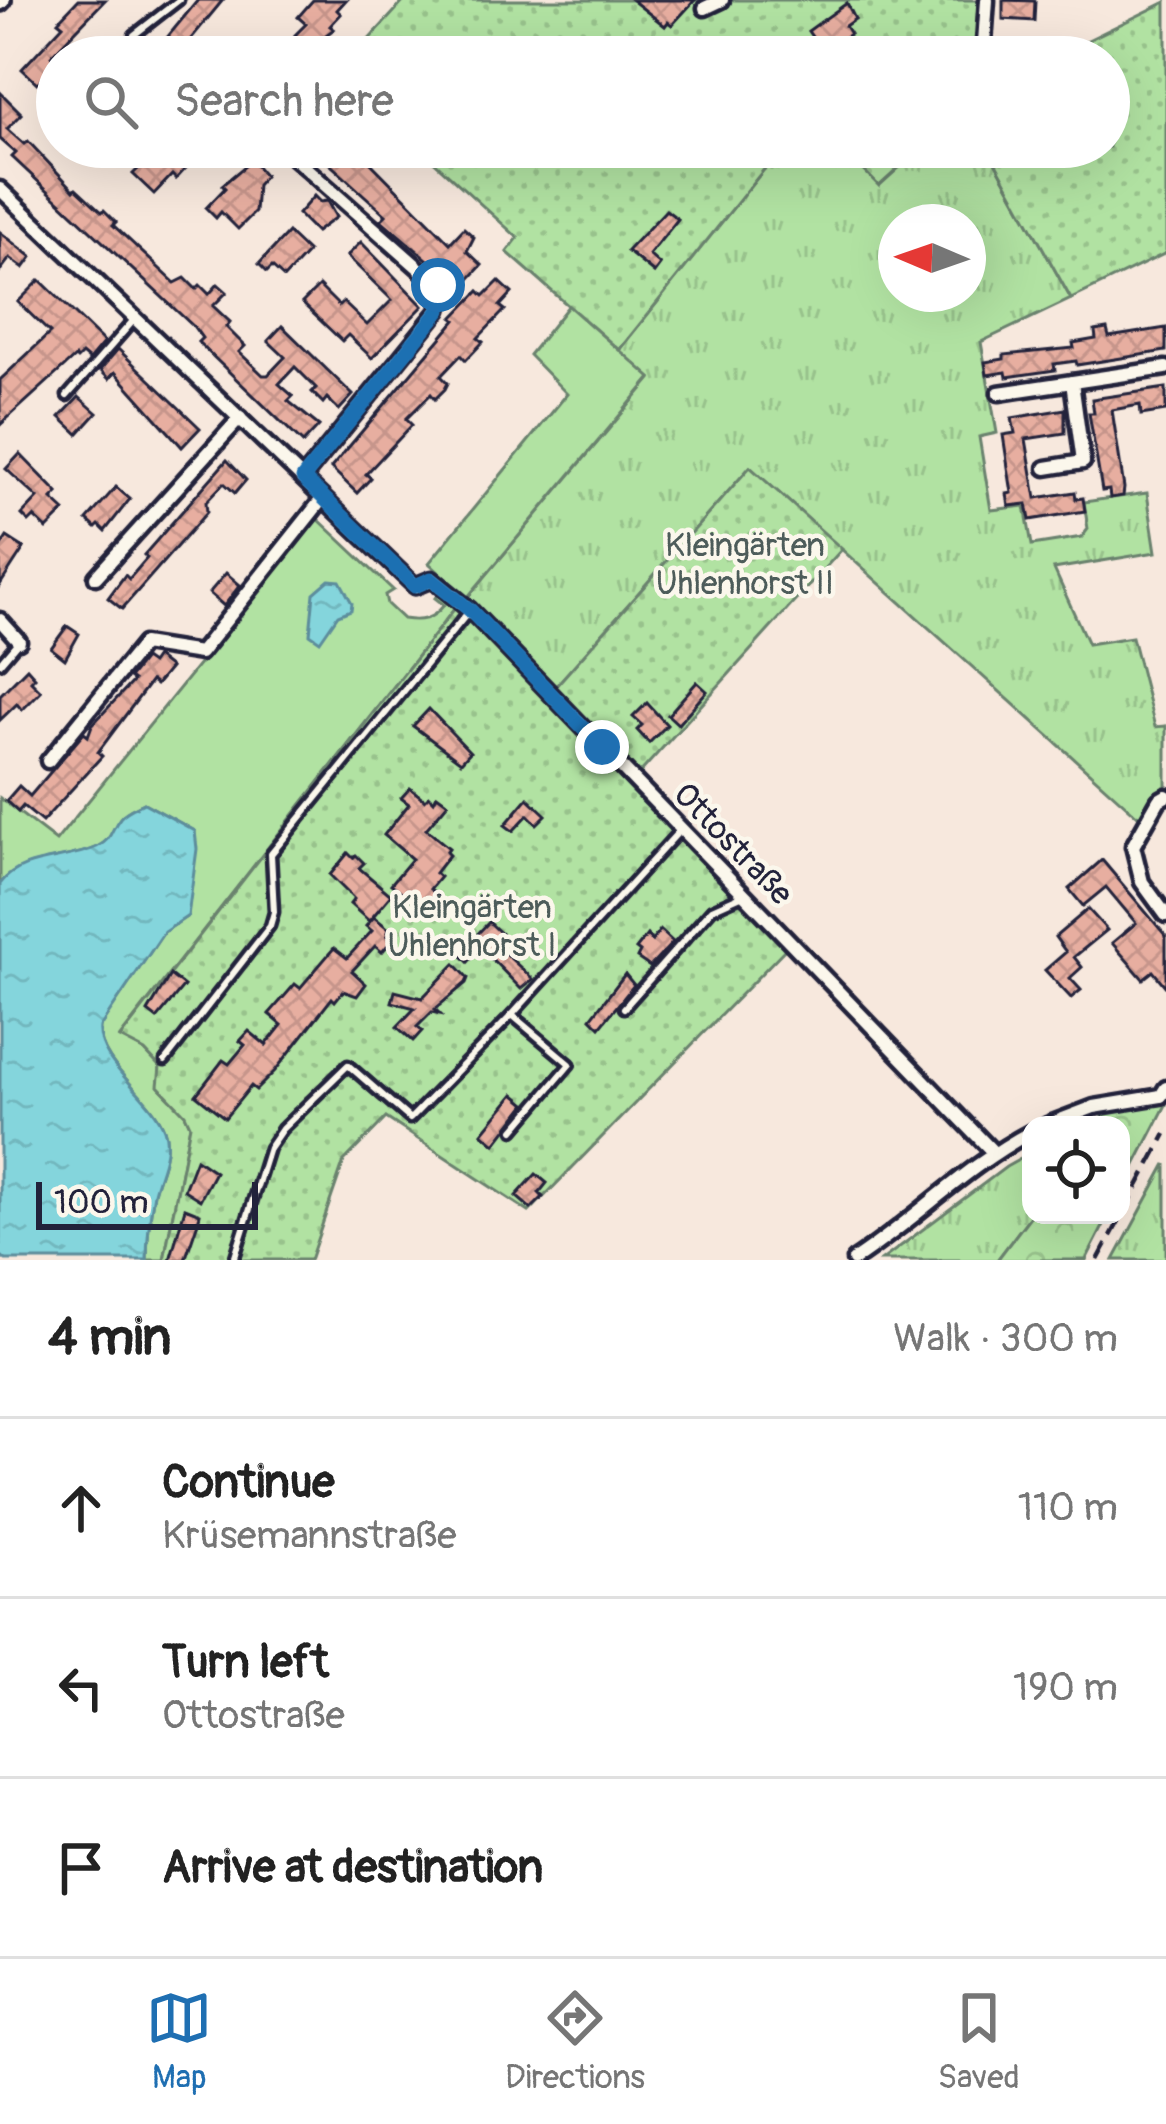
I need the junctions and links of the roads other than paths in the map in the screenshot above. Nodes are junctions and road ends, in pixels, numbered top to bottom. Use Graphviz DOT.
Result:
graph roads {
  1 [pos="179,0"];
  2 [pos="722,0"];
  3 [pos="987,0"];
  4 [pos="705,8"];
  5 [pos="134,35"];
  6 [pos="984,36"];
  7 [pos="306,168"];
  8 [pos="0,189"];
  9 [pos="135,318"];
  10 [pos="1166,368"];
  11 [pos="1072,382"];
  12 [pos="999,393"];
  13 [pos="67,396"];
  14 [pos="239,418"];
  15 [pos="1046,468"];
  16 [pos="303,478"];
  17 [pos="323,498"];
  18 [pos="96,577"];
  19 [pos="470,610"];
  20 [pos="0,620"];
  21 [pos="20,640"];
  22 [pos="0,663"];
  23 [pos="48,760"];
  24 [pos="1166,796"];
  25 [pos="681,829"];
  26 [pos="744,894"];
  27 [pos="1166,915"];
  28 [pos="624,1008"];
  29 [pos="512,1015"];
  30 [pos="165,1061"];
  31 [pos="1166,1088"];
  32 [pos="1070,1116"];
  33 [pos="514,1130"];
  34 [pos="1022,1137"];
  35 [pos="993,1152"];
  36 [pos="234,1260"];
  37 [pos="854,1260"];
  1 -- 5 [label="lane"];
  2 -- 4 [label="street"];
  3 -- 6 [label="street"];
  7 -- 16 [label="street"];
  8 -- 9 [label="street, Ottostraße"];
  9 -- 13 [label="lane"];
  9 -- 14 [label="street, Ottostraße"];
  10 -- 11 [label="street"];
  11 -- 12 [label="street"];
  11 -- 15 [label="street"];
  14 -- 16 [label="street, Ottostraße"];
  14 -- 18 [label="street"];
  16 -- 17 [label="street, Ottostraße"];
  17 -- 19 [label="street, Ottostraße"];
  17 -- 23 [label="street"];
  19 -- 25 [label="street, Ottostraße"];
  19 -- 30 [label="lane"];
  20 -- 21 [label="street"];
  21 -- 22 [label="lane"];
  24 -- 27 [label="street"];
  25 -- 26 [label="street, Ottostraße"];
  25 -- 29 [label="lane"];
  26 -- 28 [label="lane"];
  26 -- 35 [label="street, Ottostraße"];
  29 -- 33 [label="lane"];
  29 -- 36 [label="lane"];
  31 -- 32 [label="street"];
  34 -- 35 [label="street"];
  35 -- 37 [label="street"];
}
